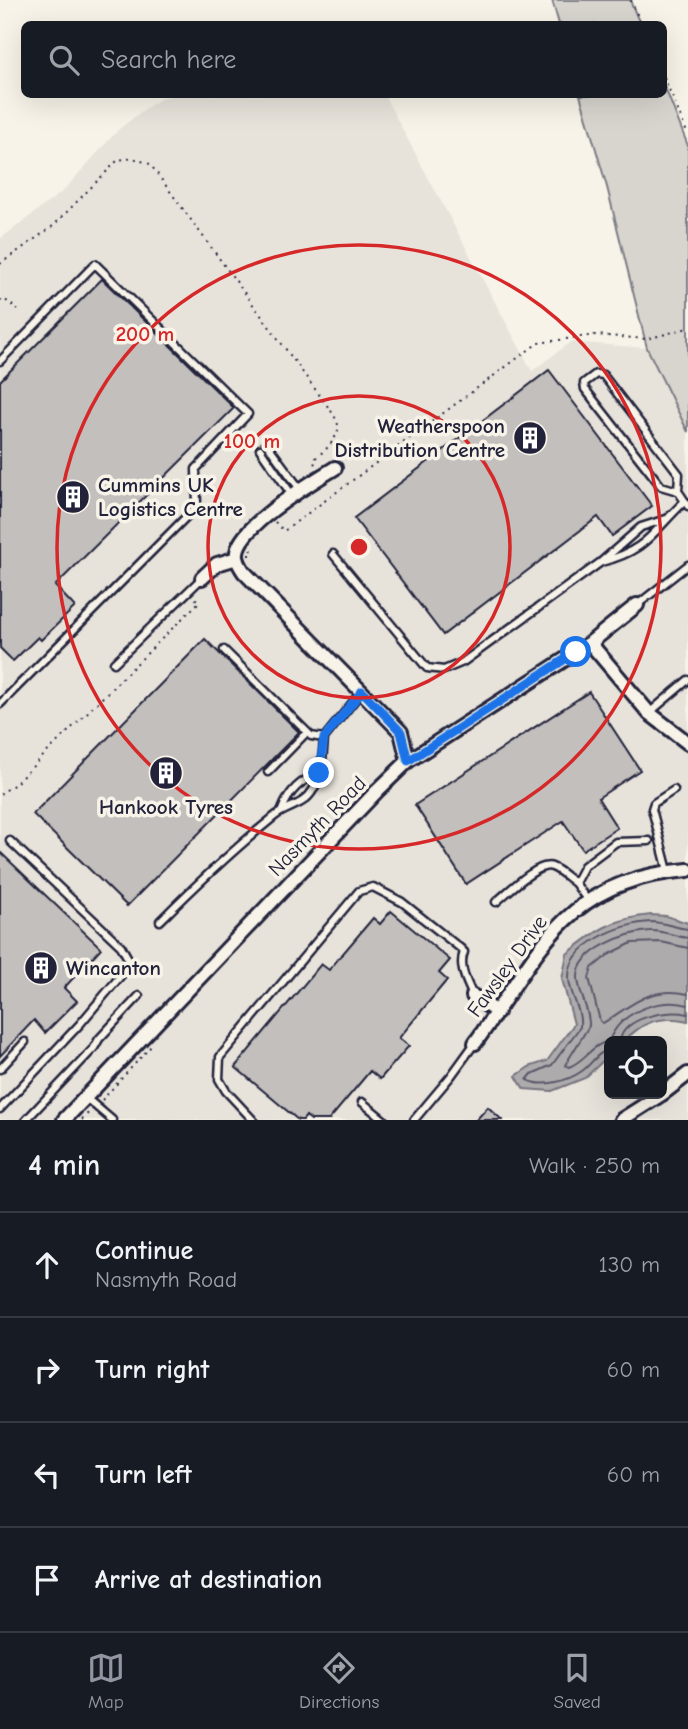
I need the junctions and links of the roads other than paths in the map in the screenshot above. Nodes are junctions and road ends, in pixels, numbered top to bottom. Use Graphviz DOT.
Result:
graph roads {
  1 [pos="0,361"];
  2 [pos="266,443"];
  3 [pos="260,449"];
  4 [pos="335,468"];
  5 [pos="678,491"];
  6 [pos="297,492"];
  7 [pos="686,503"];
  8 [pos="666,519"];
  9 [pos="333,554"];
  10 [pos="237,558"];
  11 [pos="601,562"];
  12 [pos="688,565"];
  13 [pos="202,578"];
  14 [pos="637,605"];
  15 [pos="590,643"];
  16 [pos="224,650"];
  17 [pos="114,663"];
  18 [pos="688,680"];
  19 [pos="362,691"];
  20 [pos="0,704"];
  21 [pos="649,713"];
  22 [pos="307,732"];
  23 [pos="324,738"];
  24 [pos="688,743"];
  25 [pos="408,761"];
  26 [pos="268,772"];
  27 [pos="319,773"];
  28 [pos="674,790"];
  29 [pos="282,810"];
  30 [pos="10,841"];
  31 [pos="649,841"];
  32 [pos="688,870"];
  33 [pos="668,871"];
  34 [pos="575,883"];
  35 [pos="588,901"];
  36 [pos="496,902"];
  37 [pos="160,921"];
  38 [pos="139,996"];
  39 [pos="473,996"];
  40 [pos="497,1012"];
  41 [pos="25,1042"];
  42 [pos="475,1042"];
  43 [pos="0,1069"];
  44 [pos="688,1074"];
  45 [pos="667,1090"];
  46 [pos="656,1099"];
  47 [pos="90,1102"];
  48 [pos="362,1102"];
  49 [pos="0,1110"];
  50 [pos="640,1114"];
  51 [pos="29,1117"];
  52 [pos="37,1120"];
  53 [pos="64,1120"];
  54 [pos="111,1120"];
  55 [pos="253,1120"];
  56 [pos="384,1120"];
  57 [pos="414,1120"];
  58 [pos="621,1120"];
  1 -- 20 [label="lane"];
  2 -- 6 [label="lane"];
  3 -- 6 [label="lane"];
  4 -- 6 [label="street"];
  5 -- 5 [label="lane"];
  5 -- 7 [label="lane"];
  6 -- 10 [label="street"];
  7 -- 8 [label="lane"];
  8 -- 11 [label="lane"];
  8 -- 11 [label="lane"];
  9 -- 11 [label="lane"];
  10 -- 13 [label="street"];
  10 -- 19 [label="street"];
  12 -- 14 [label="lane"];
  13 -- 17 [label="lane"];
  14 -- 15 [label="street, Nasmyth Road"];
  15 -- 21 [label="street"];
  15 -- 25 [label="street, Nasmyth Road"];
  16 -- 22 [label="lane"];
  18 -- 21 [label="lane"];
  19 -- 23 [label="lane"];
  19 -- 25 [label="street"];
  21 -- 24 [label="street"];
  22 -- 23 [label="lane"];
  22 -- 26 [label="lane"];
  23 -- 27 [label="lane"];
  25 -- 47 [label="street, Nasmyth Road"];
  27 -- 29 [label="lane"];
  27 -- 29 [label="lane"];
  28 -- 33 [label="lane"];
  29 -- 37 [label="lane"];
  30 -- 49 [label="lane"];
  31 -- 34 [label="lane"];
  32 -- 33 [label="street, Fawsley Drive"];
  33 -- 35 [label="street, Fawsley Drive"];
  34 -- 35 [label="lane"];
  34 -- 36 [label="lane"];
  35 -- 40 [label="street, Fawsley Drive"];
  38 -- 51 [label="lane"];
  39 -- 40 [label="street"];
  39 -- 55 [label="lane"];
  40 -- 42 [label="street, Fawsley Drive"];
  41 -- 43 [label="lane"];
  42 -- 57 [label="lane"];
  44 -- 45 [label="street"];
  46 -- 50 [label="street"];
  47 -- 53 [label="street, Nasmyth Road"];
  47 -- 54 [label="lane"];
  48 -- 56 [label="lane"];
  50 -- 58 [label="street"];
  51 -- 52 [label="lane"];
}
